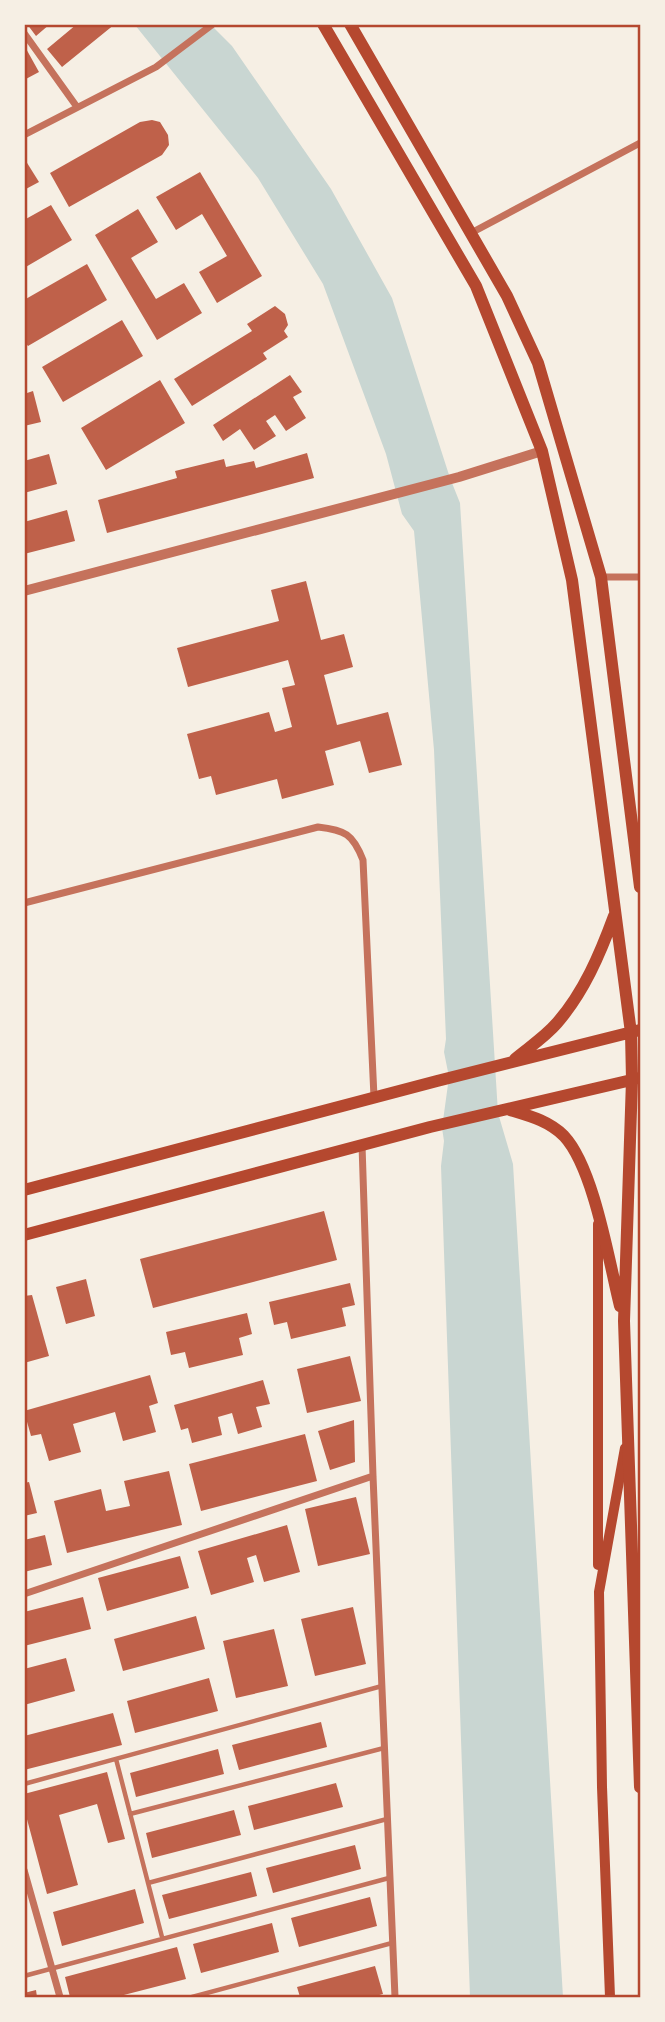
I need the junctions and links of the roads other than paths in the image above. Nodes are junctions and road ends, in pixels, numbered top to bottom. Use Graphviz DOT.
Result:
graph roads {
  1 [pos="213,24"];
  2 [pos="323,24"];
  3 [pos="350,24"];
  4 [pos="24,33"];
  5 [pos="77,107"];
  6 [pos="24,135"];
  7 [pos="640,143"];
  8 [pos="471,233"];
  9 [pos="542,451"];
  10 [pos="601,577"];
  11 [pos="640,578"];
  12 [pos="24,591"];
  13 [pos="640,887"];
  14 [pos="24,903"];
  15 [pos="616,913"];
  16 [pos="636,1031"];
  17 [pos="507,1063"];
  18 [pos="636,1079"];
  19 [pos="374,1097"];
  20 [pos="507,1109"];
  21 [pos="362,1145"];
  22 [pos="24,1190"];
  23 [pos="598,1216"];
  24 [pos="24,1235"];
  25 [pos="624,1321"];
  26 [pos="627,1435"];
  27 [pos="373,1476"];
  28 [pos="598,1592"];
  29 [pos="24,1594"];
  30 [pos="382,1686"];
  31 [pos="384,1748"];
  32 [pos="116,1759"];
  33 [pos="24,1784"];
  34 [pos="640,1787"];
  35 [pos="130,1814"];
  36 [pos="388,1819"];
  37 [pos="24,1870"];
  38 [pos="390,1878"];
  39 [pos="148,1882"];
  40 [pos="162,1937"];
  41 [pos="393,1943"];
  42 [pos="52,1968"];
  43 [pos="24,1976"];
  44 [pos="60,1997"];
  45 [pos="191,1997"];
  46 [pos="395,1997"];
  47 [pos="610,1997"];
  1 -- 5 [label="street"];
  2 -- 9 [label="main road"];
  3 -- 8 [label="main road"];
  4 -- 5 [label="street"];
  5 -- 6 [label="street"];
  7 -- 8 [label="street"];
  8 -- 10 [label="main road"];
  9 -- 12 [label="street"];
  9 -- 15 [label="main road"];
  10 -- 11 [label="street"];
  10 -- 13 [label="main road"];
  14 -- 19 [label="street"];
  15 -- 16 [label="main road"];
  15 -- 17 [label="main road"];
  16 -- 17 [label="main road"];
  16 -- 18 [label="main road"];
  17 -- 19 [label="main road"];
  18 -- 20 [label="main road"];
  18 -- 25 [label="main road"];
  19 -- 22 [label="main road"];
  20 -- 21 [label="main road"];
  20 -- 23 [label="main road"];
  21 -- 24 [label="main road"];
  21 -- 27 [label="street"];
  23 -- 25 [label="main road"];
  23 -- 28 [label="main road"];
  25 -- 26 [label="main road"];
  26 -- 28 [label="main road"];
  26 -- 34 [label="main road"];
  27 -- 29 [label="street"];
  27 -- 30 [label="street"];
  28 -- 47 [label="main road"];
  30 -- 31 [label="street"];
  30 -- 32 [label="lane"];
  31 -- 35 [label="lane"];
  31 -- 36 [label="street"];
  32 -- 33 [label="lane"];
  32 -- 35 [label="lane"];
  35 -- 39 [label="lane"];
  36 -- 38 [label="street"];
  36 -- 39 [label="lane"];
  37 -- 42 [label="street"];
  38 -- 40 [label="lane"];
  38 -- 41 [label="street"];
  39 -- 40 [label="lane"];
  40 -- 42 [label="lane"];
  41 -- 45 [label="lane"];
  41 -- 46 [label="street"];
  42 -- 43 [label="lane"];
  42 -- 44 [label="street"];
}
